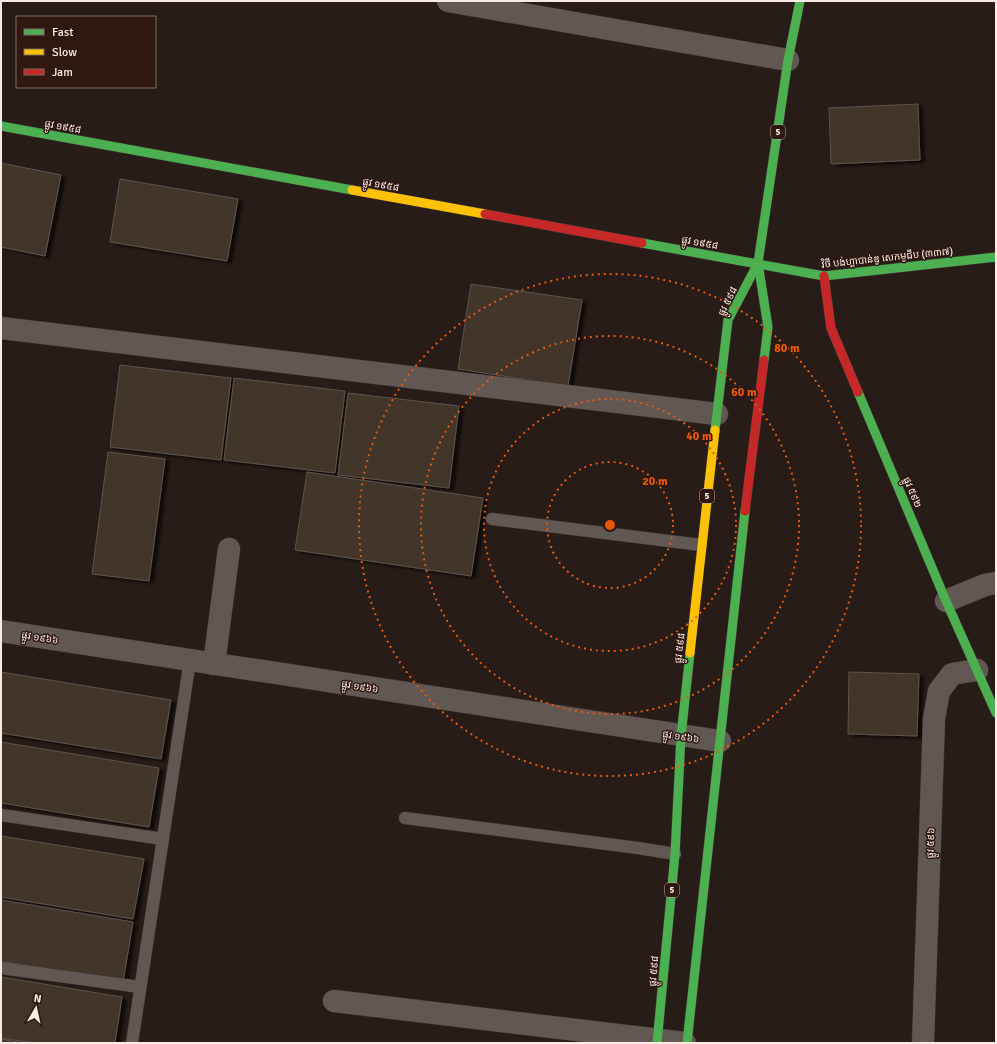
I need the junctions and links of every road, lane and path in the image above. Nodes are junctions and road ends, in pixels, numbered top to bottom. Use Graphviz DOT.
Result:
graph roads {
  1 [pos="448,1"];
  2 [pos="800,1"];
  3 [pos="788,60"];
  4 [pos="1,126"];
  5 [pos="996,257"];
  6 [pos="758,263"];
  7 [pos="824,276"];
  8 [pos="1,328"];
  9 [pos="717,414"];
  10 [pos="492,519"];
  11 [pos="701,545"];
  12 [pos="229,549"];
  13 [pos="996,583"];
  14 [pos="946,601"];
  15 [pos="1,631"];
  16 [pos="190,660"];
  17 [pos="214,664"];
  18 [pos="977,670"];
  19 [pos="996,713"];
  20 [pos="681,736"];
  21 [pos="720,741"];
  22 [pos="1,815"];
  23 [pos="405,818"];
  24 [pos="163,839"];
  25 [pos="675,854"];
  26 [pos="1,968"];
  27 [pos="140,987"];
  28 [pos="334,1001"];
  29 [pos="658,1041"];
  30 [pos="132,1043"];
  31 [pos="686,1043"];
  32 [pos="923,1043"];
  1 -- 3 [label="street"];
  2 -- 3 [label="main road, ផ្លូវ ៥៩៨ / 5"];
  3 -- 6 [label="main road, ផ្លូវ ៥៩៨ / 5"];
  4 -- 6 [label="main road, ផ្លូវ ១៩៥៨"];
  5 -- 7 [label="main road, វិថី បង់ហ្គាបាន់ឌូ សេកមូជីប (៣៣៧)"];
  6 -- 7 [label="main road, វិថី បង់ហ្គាបាន់ឌូ សេកមូជីប (៣៣៧)"];
  6 -- 9 [label="main road, ផ្លូវ ៥៩៨ / 5"];
  6 -- 21 [label="main road, ផ្លូវ ៥៩៨ / 5"];
  7 -- 14 [label="main road, ផ្លូវ ៥៩២"];
  8 -- 9 [label="street"];
  9 -- 11 [label="main road, ផ្លូវ ៥៩៨ / 5"];
  10 -- 11 [label="lane"];
  11 -- 20 [label="main road, ផ្លូវ ៥៩៨ / 5"];
  12 -- 17 [label="street"];
  13 -- 14 [label="street"];
  14 -- 18 [label="main road, ផ្លូវ ៥៩២"];
  15 -- 16 [label="street, ផ្លូវ ១៩៦៦"];
  16 -- 17 [label="street, ផ្លូវ ១៩៦៦"];
  16 -- 24 [label="lane"];
  17 -- 20 [label="street, ផ្លូវ ១៩៦៦"];
  18 -- 19 [label="main road, ផ្លូវ ៥៩២"];
  18 -- 32 [label="street, ផ្លូវ ៥៩៦"];
  20 -- 21 [label="street, ផ្លូវ ១៩៦៦"];
  20 -- 25 [label="main road, ផ្លូវ ៥៩៨ / 5"];
  21 -- 31 [label="main road, ផ្លូវ ៥៩៨ / 5"];
  22 -- 24 [label="lane"];
  23 -- 25 [label="lane"];
  24 -- 27 [label="lane"];
  25 -- 29 [label="main road, ផ្លូវ ៥៩៨ / 5"];
  26 -- 27 [label="lane"];
  27 -- 30 [label="lane"];
  28 -- 29 [label="street"];
  29 -- 31 [label="street"];
}
